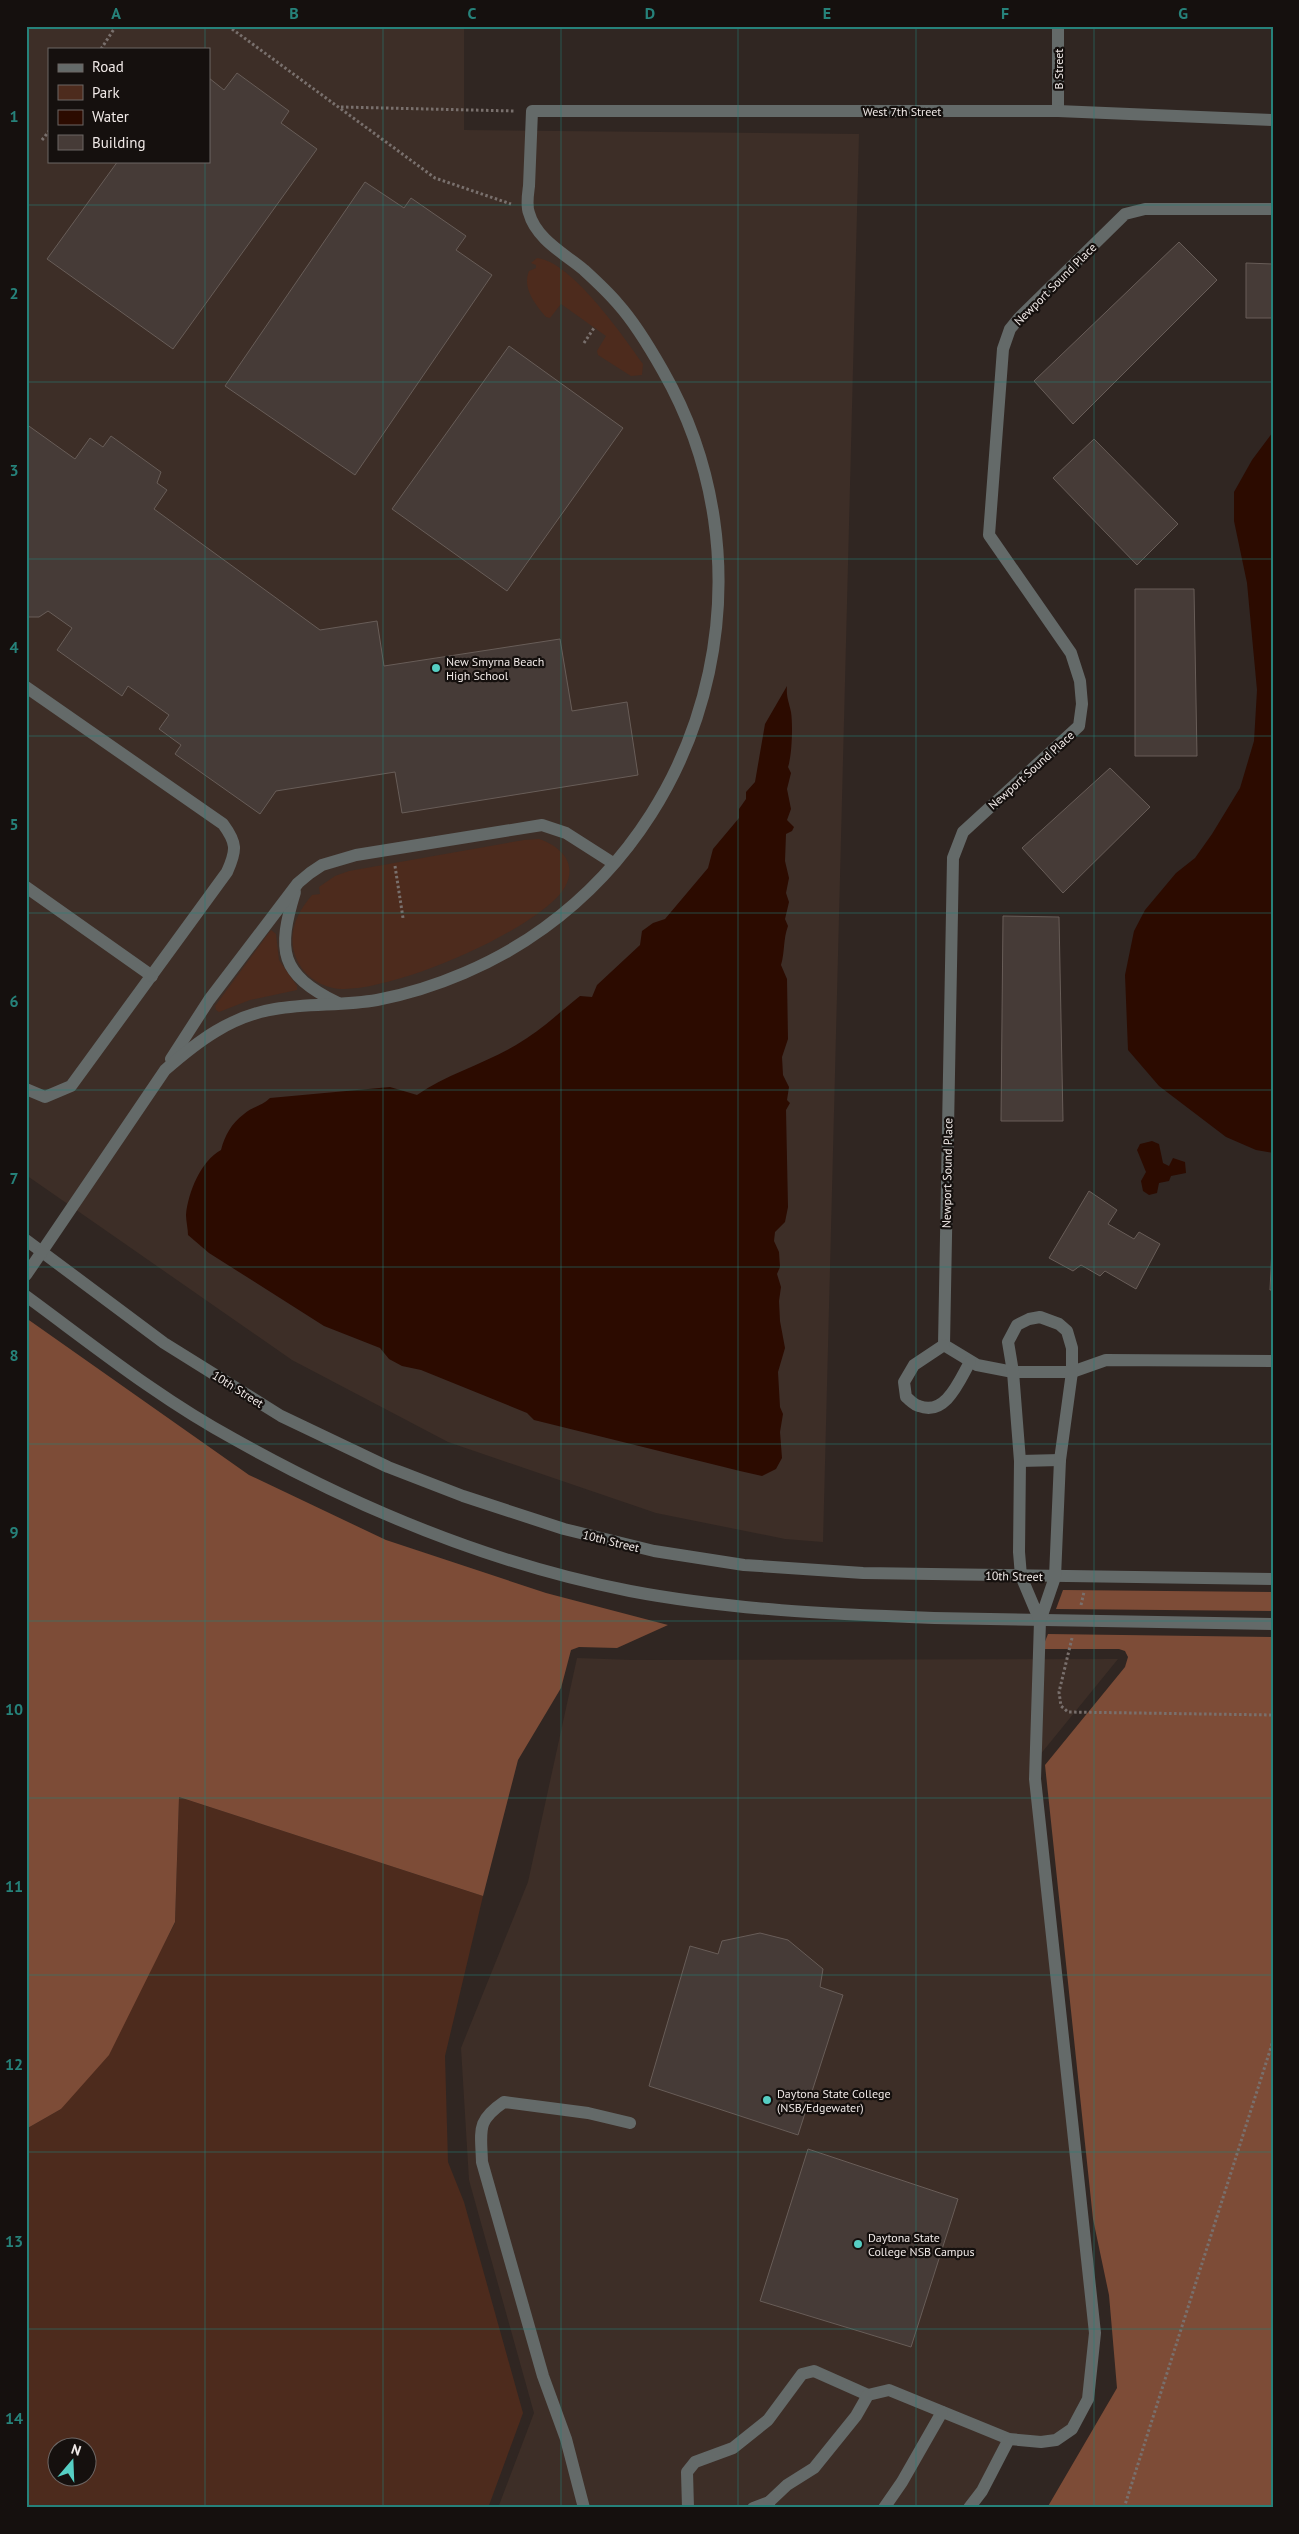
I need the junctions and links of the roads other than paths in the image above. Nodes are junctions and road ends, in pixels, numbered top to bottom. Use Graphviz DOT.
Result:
graph roads {
  1 [pos="1058,26"];
  2 [pos="1058,111"];
  3 [pos="1273,120"];
  4 [pos="1273,209"];
  5 [pos="26,686"];
  6 [pos="613,863"];
  7 [pos="298,882"];
  8 [pos="26,887"];
  9 [pos="152,976"];
  10 [pos="340,1004"];
  11 [pos="165,1070"];
  12 [pos="26,1089"];
  13 [pos="26,1240"];
  14 [pos="42,1251"];
  15 [pos="26,1275"];
  16 [pos="26,1296"];
  17 [pos="944,1346"];
  18 [pos="1273,1360"];
  19 [pos="970,1362"];
  20 [pos="1013,1372"];
  21 [pos="1072,1372"];
  22 [pos="1060,1460"];
  23 [pos="1020,1461"];
  24 [pos="1021,1576"];
  25 [pos="1055,1577"];
  26 [pos="1273,1579"];
  27 [pos="1040,1621"];
  28 [pos="1273,1624"];
  29 [pos="630,2123"];
  30 [pos="868,2395"];
  31 [pos="942,2412"];
  32 [pos="1009,2439"];
  33 [pos="769,2505"];
  34 [pos="584,2508"];
  35 [pos="688,2508"];
  36 [pos="754,2508"];
  37 [pos="884,2508"];
  38 [pos="969,2508"];
  1 -- 2 [label="street, B Street"];
  2 -- 3 [label="street, West 7th Street"];
  2 -- 6 [label="street, West 7th Street"];
  4 -- 17 [label="street, Newport Sound Place"];
  5 -- 9 [label="street"];
  6 -- 7 [label="street"];
  6 -- 10 [label="street"];
  7 -- 10 [label="street"];
  7 -- 11 [label="street"];
  8 -- 9 [label="street"];
  9 -- 12 [label="street"];
  10 -- 11 [label="street"];
  11 -- 14 [label="street"];
  13 -- 14 [label="street, 10th Street"];
  14 -- 15 [label="street"];
  14 -- 24 [label="street, 10th Street"];
  16 -- 27 [label="street"];
  17 -- 19 [label="street"];
  17 -- 19 [label="street"];
  18 -- 21 [label="street"];
  19 -- 20 [label="street"];
  20 -- 21 [label="street"];
  20 -- 21 [label="street"];
  20 -- 23 [label="street"];
  21 -- 22 [label="street"];
  22 -- 23 [label="street"];
  22 -- 25 [label="street"];
  23 -- 24 [label="street"];
  24 -- 25 [label="street, 10th Street"];
  24 -- 27 [label="street"];
  25 -- 26 [label="street, 10th Street"];
  25 -- 27 [label="street"];
  27 -- 28 [label="street"];
  27 -- 32 [label="street"];
  29 -- 34 [label="street"];
  30 -- 31 [label="street"];
  30 -- 33 [label="street"];
  30 -- 35 [label="street"];
  31 -- 32 [label="street"];
  31 -- 37 [label="street"];
  32 -- 38 [label="street"];
  33 -- 36 [label="street"];
}
